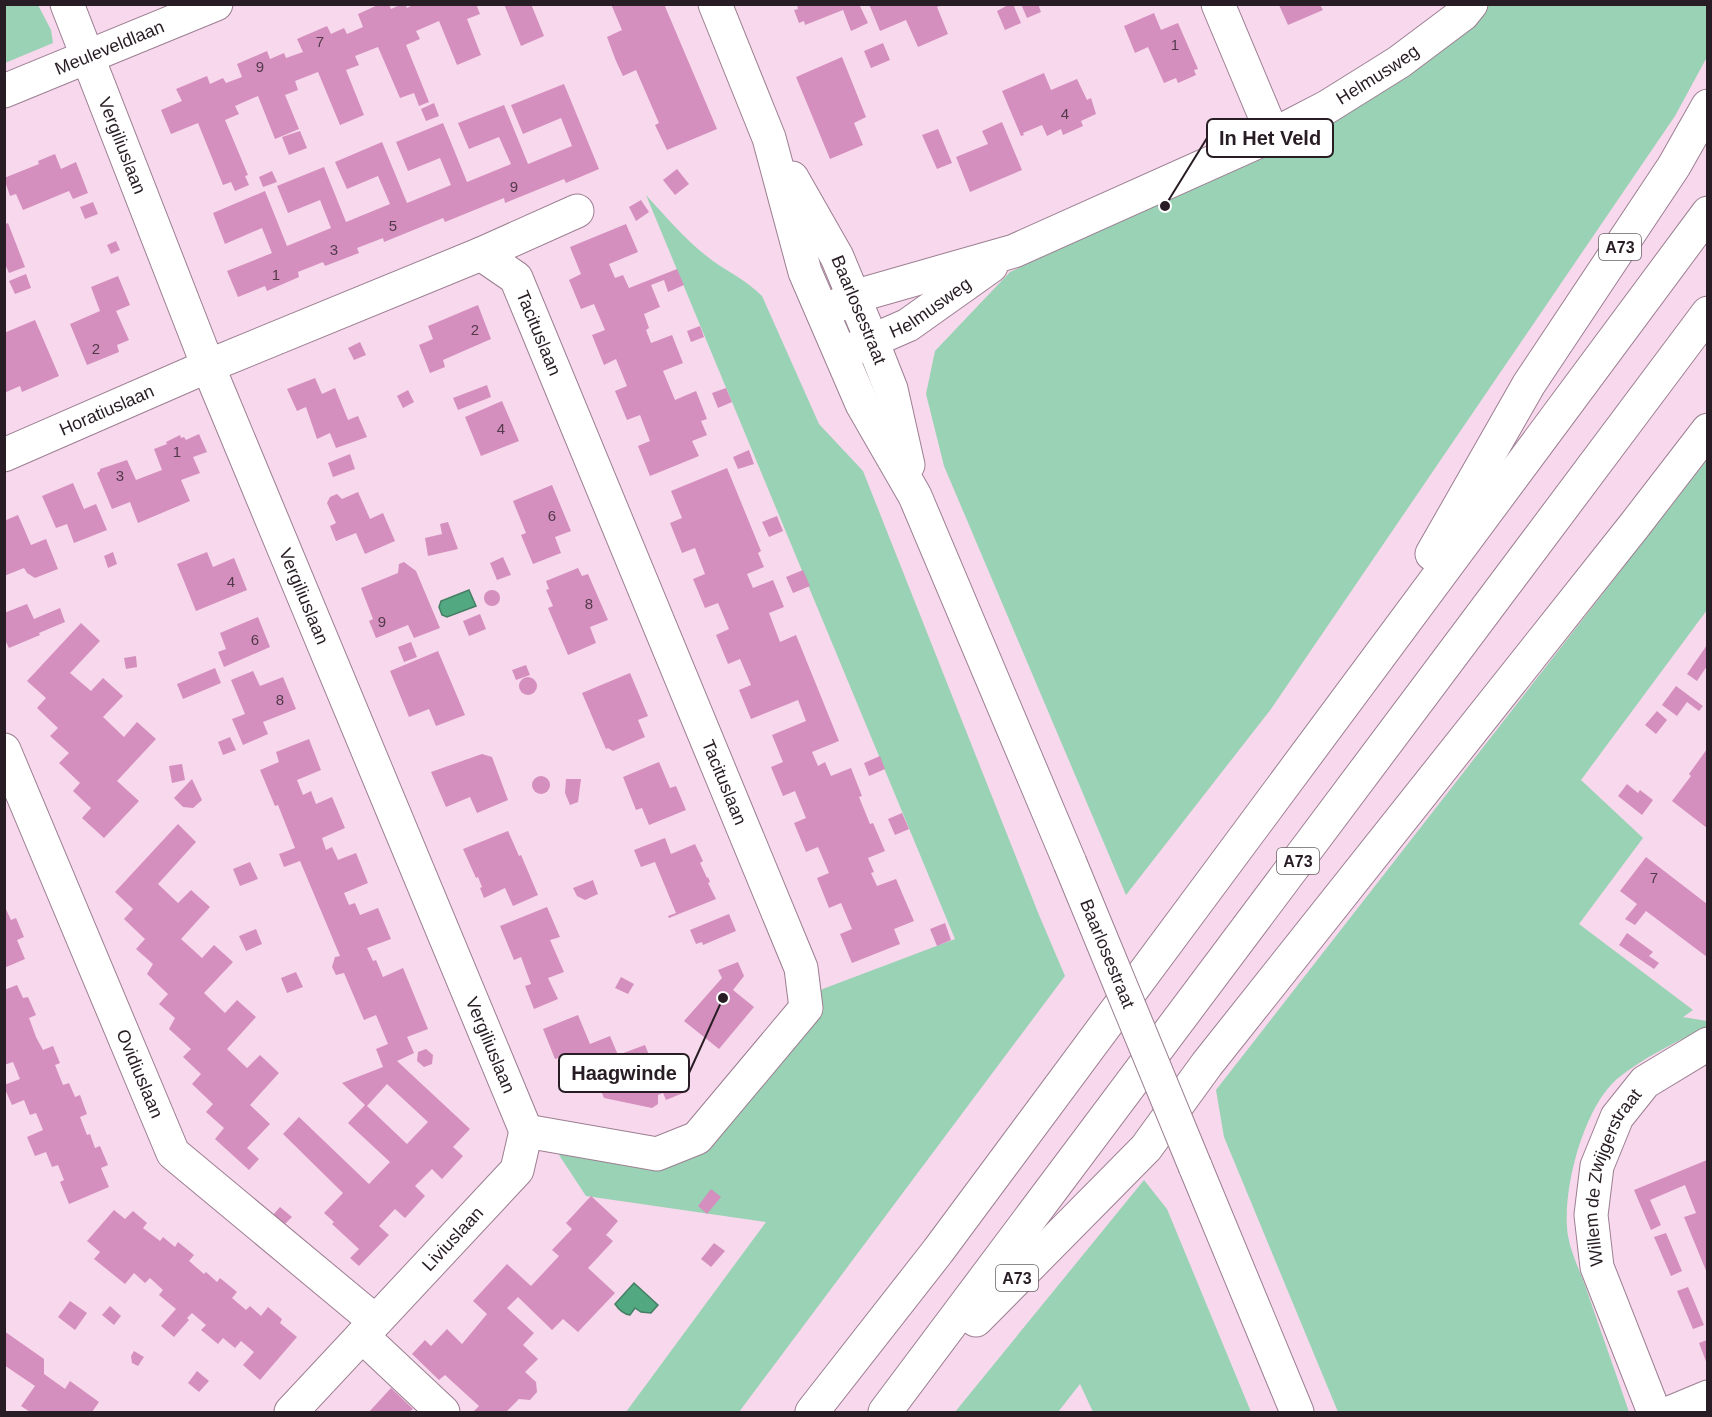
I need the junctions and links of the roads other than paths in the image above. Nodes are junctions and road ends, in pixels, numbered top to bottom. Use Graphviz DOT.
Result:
graph roads {
  1 [pos="67,4"];
  2 [pos="216,4"];
  3 [pos="715,4"];
  4 [pos="1218,4"];
  5 [pos="1471,4"];
  6 [pos="87,57"];
  7 [pos="4,91"];
  8 [pos="1707,106"];
  9 [pos="1273,135"];
  10 [pos="769,138"];
  11 [pos="577,211"];
  12 [pos="1707,213"];
  13 [pos="1014,251"];
  14 [pos="481,254"];
  15 [pos="853,297"];
  16 [pos="823,313"];
  17 [pos="1707,313"];
  18 [pos="872,341"];
  19 [pos="841,355"];
  20 [pos="208,366"];
  21 [pos="1707,430"];
  22 [pos="4,455"];
  23 [pos="915,496"];
  24 [pos="1354,688"];
  25 [pos="4,750"];
  26 [pos="1707,1044"];
  27 [pos="526,1131"];
  28 [pos="369,1329"];
  29 [pos="1707,1397"];
  30 [pos="887,1411"];
  31 [pos="291,1413"];
  32 [pos="443,1413"];
  33 [pos="812,1413"];
  34 [pos="1297,1413"];
  35 [pos="1654,1413"];
  36 [pos="1672,1413"];
  1 -- 6 [label="main road, Vergiliuslaan"];
  2 -- 6 [label="main road, Meuleveldlaan"];
  3 -- 10 [label="main road, Baarlosestraat"];
  4 -- 9 [label="main road"];
  5 -- 9 [label="main road, Helmusweg"];
  6 -- 7 [label="main road, Meuleveldlaan"];
  6 -- 20 [label="main road, Vergiliuslaan"];
  8 -- 24 [label="main road, A73"];
  9 -- 13 [label="main road, Helmusweg"];
  10 -- 15 [label="main road, Baarlosestraat"];
  10 -- 16 [label="main road, Baarlosestraat"];
  11 -- 14 [label="main road"];
  12 -- 24 [label="main road, A73"];
  13 -- 15 [label="main road, Helmusweg"];
  13 -- 18 [label="main road, Helmusweg"];
  14 -- 20 [label="main road"];
  14 -- 27 [label="main road, Tacituslaan"];
  15 -- 16 [label="main road, Helmusweg"];
  15 -- 18 [label="main road, Baarlosestraat"];
  16 -- 19 [label="main road, Baarlosestraat"];
  17 -- 30 [label="main road, A73"];
  18 -- 19 [label="main road, Helmusweg"];
  18 -- 23 [label="main road, Baarlosestraat"];
  19 -- 23 [label="main road, Baarlosestraat"];
  20 -- 22 [label="main road, Horatiuslaan"];
  20 -- 27 [label="main road, Vergiliuslaan"];
  21 -- 30 [label="main road, A73"];
  23 -- 34 [label="main road, Baarlosestraat, bridge"];
  24 -- 33 [label="main road, A73"];
  25 -- 28 [label="main road, Ovidiuslaan"];
  26 -- 35 [label="main road, Willem de Zwijgerstraat"];
  27 -- 28 [label="main road, Liviuslaan"];
  28 -- 31 [label="main road, Liviuslaan"];
  28 -- 32 [label="main road"];
  29 -- 36 [label="main road"];
}
